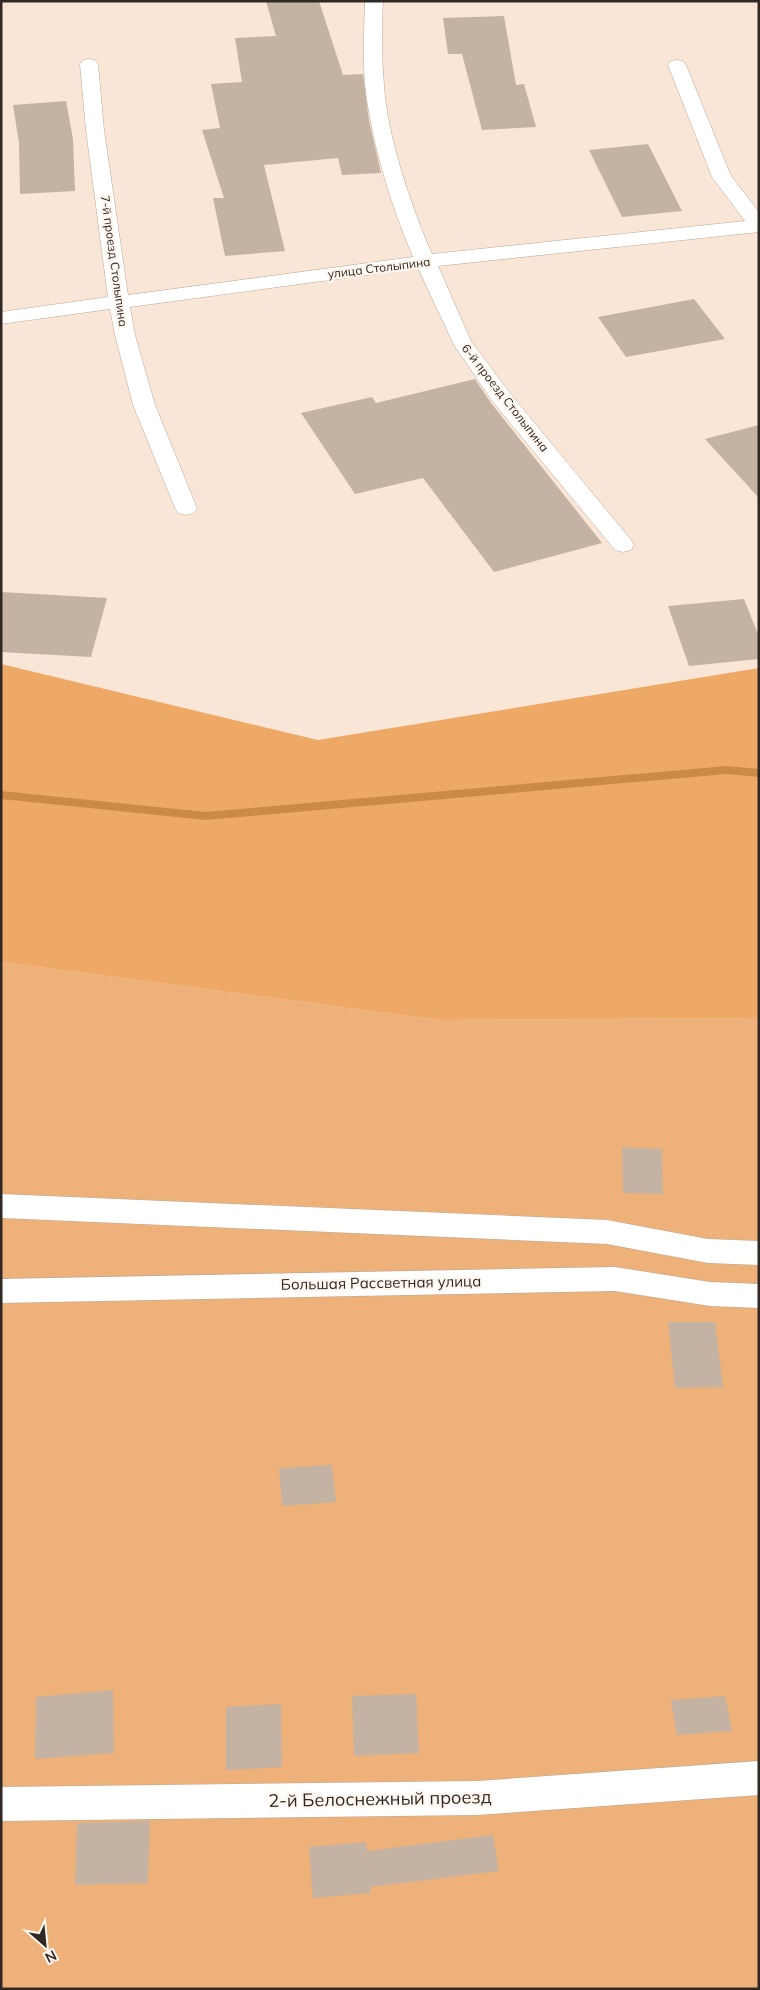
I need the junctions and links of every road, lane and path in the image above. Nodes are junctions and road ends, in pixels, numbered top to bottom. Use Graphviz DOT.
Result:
graph roads {
  1 [pos="374,1"];
  2 [pos="89,64"];
  3 [pos="677,65"];
  4 [pos="759,226"];
  5 [pos="425,261"];
  6 [pos="119,302"];
  7 [pos="1,318"];
  8 [pos="186,508"];
  9 [pos="623,545"];
  10 [pos="1,1206"];
  11 [pos="708,1251"];
  12 [pos="759,1253"];
  13 [pos="1,1291"];
  14 [pos="710,1294"];
  15 [pos="759,1296"];
  16 [pos="759,1778"];
  17 [pos="1,1804"];
  1 -- 5 [label="street, 6-й проезд Столыпина"];
  2 -- 6 [label="street, 7-й проезд Столыпина"];
  3 -- 4 [label="street"];
  4 -- 5 [label="street, улица Столыпина"];
  5 -- 6 [label="street, улица Столыпина"];
  5 -- 9 [label="street, 6-й проезд Столыпина"];
  6 -- 7 [label="street, улица Столыпина"];
  6 -- 8 [label="street, 7-й проезд Столыпина"];
  10 -- 11 [label="street"];
  11 -- 12 [label="street"];
  11 -- 14 [label="street"];
  13 -- 14 [label="street, Большая Рассветная улица"];
  14 -- 15 [label="street, Большая Рассветная улица"];
  16 -- 17 [label="street, 2-й Белоснежный проезд"];
}
